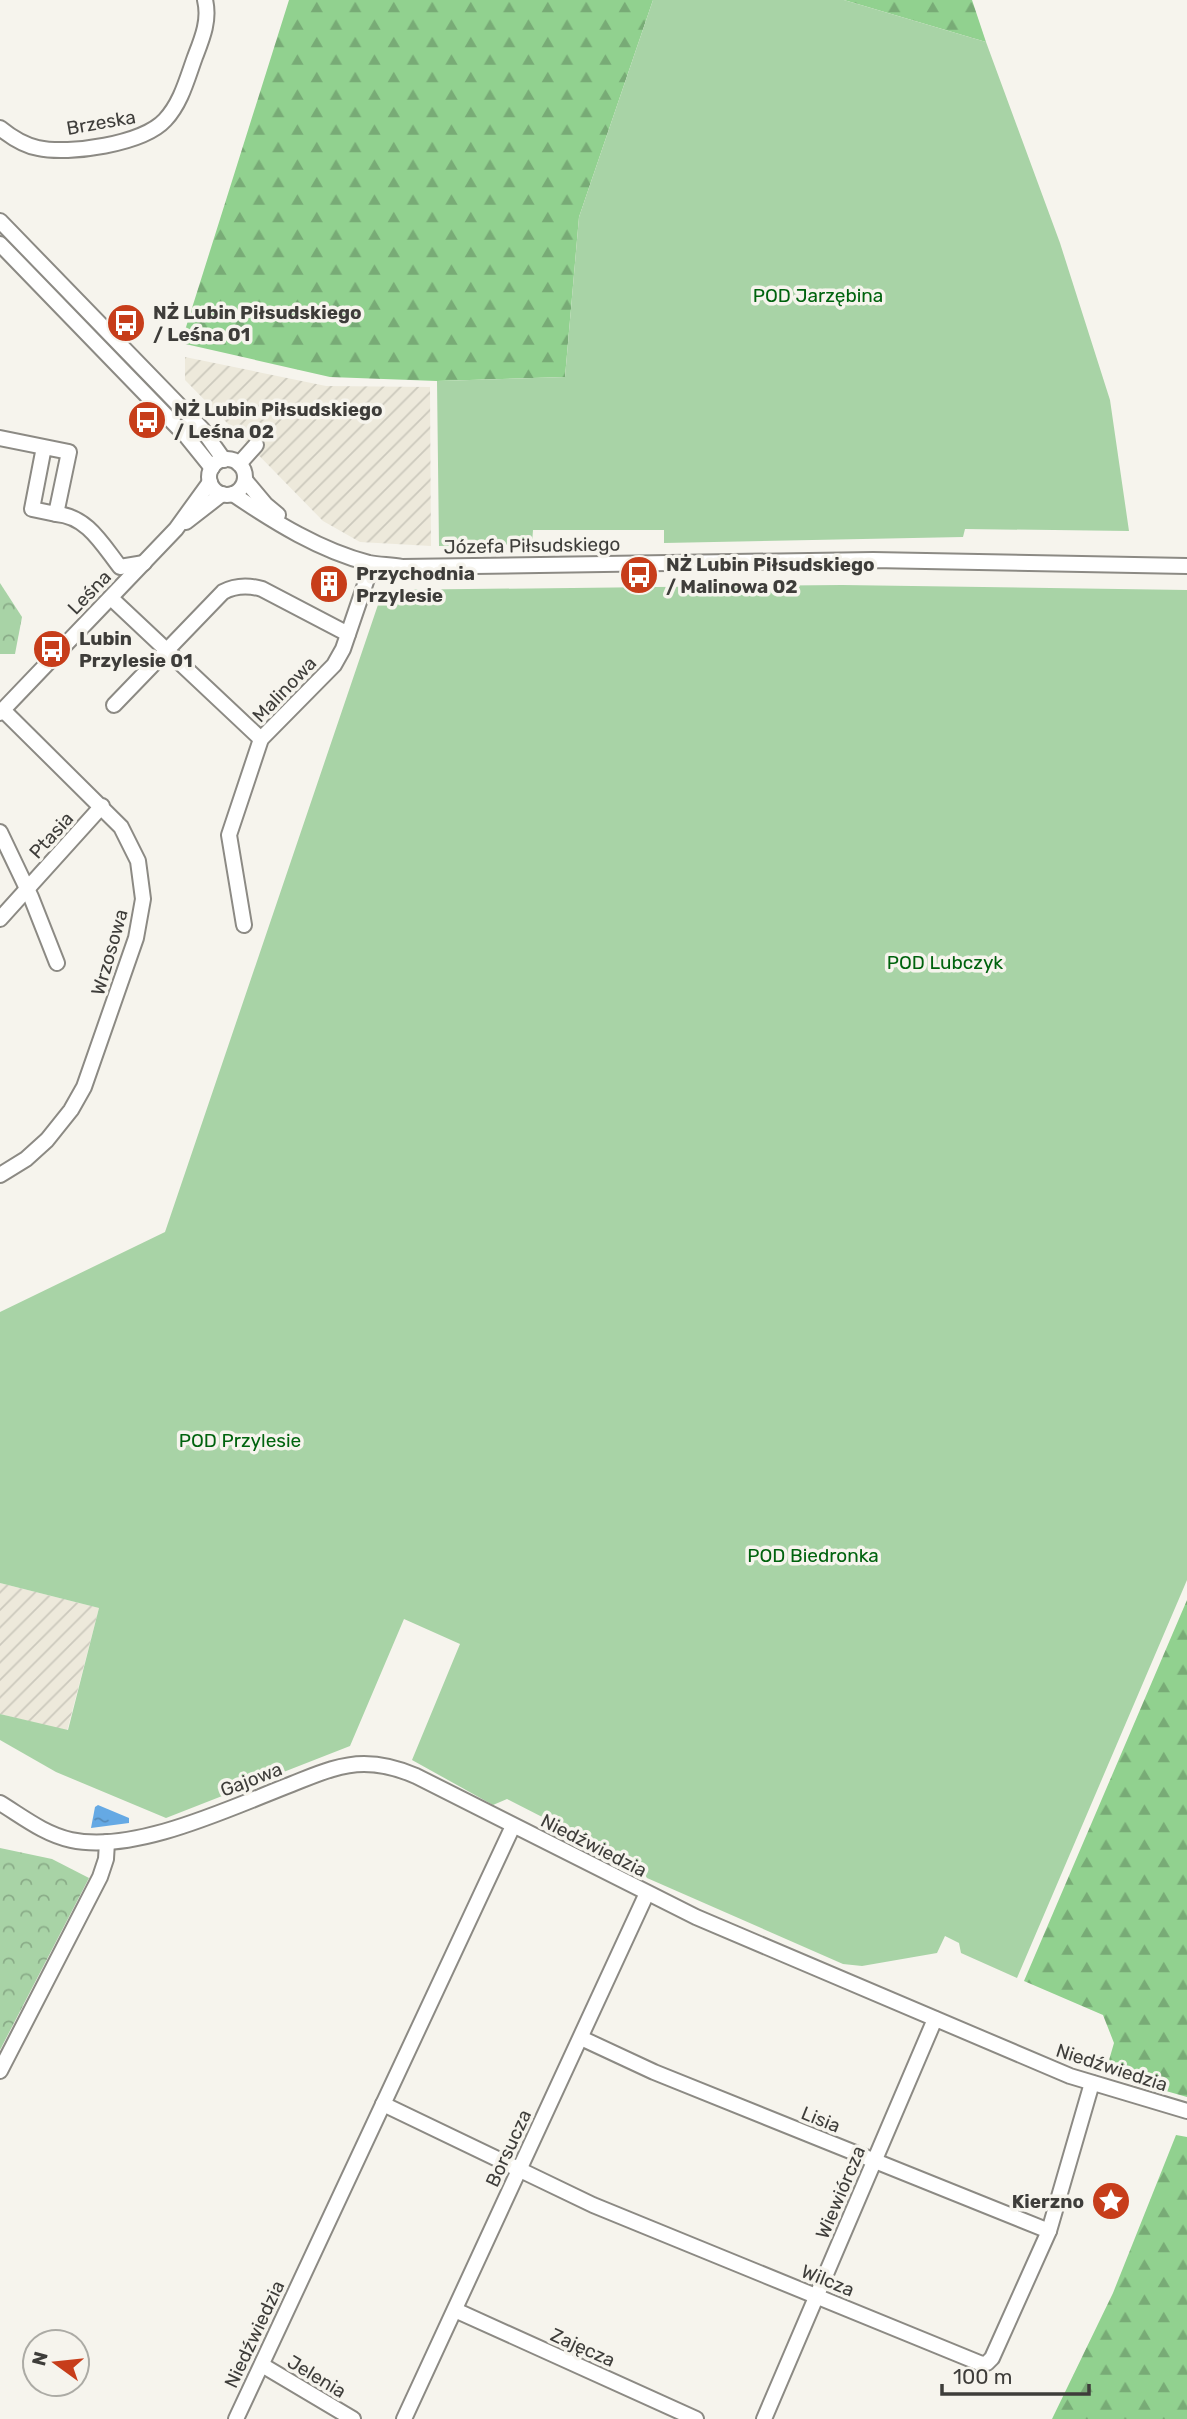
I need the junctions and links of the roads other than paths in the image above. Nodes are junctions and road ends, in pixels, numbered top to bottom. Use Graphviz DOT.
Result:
graph roads {
  1 [pos="205,0"];
  2 [pos="0,128"];
  3 [pos="0,221"];
  4 [pos="0,244"];
  5 [pos="0,438"];
  6 [pos="256,445"];
  7 [pos="44,447"];
  8 [pos="239,464"];
  9 [pos="215,470"];
  10 [pos="245,480"];
  11 [pos="228,494"];
  12 [pos="56,514"];
  13 [pos="176,529"];
  14 [pos="303,535"];
  15 [pos="144,563"];
  16 [pos="372,564"];
  17 [pos="1187,566"];
  18 [pos="111,597"];
  19 [pos="348,634"];
  20 [pos="166,650"];
  21 [pos="114,705"];
  22 [pos="1,711"];
  23 [pos="261,739"];
  24 [pos="102,806"];
  25 [pos="0,832"];
  26 [pos="28,890"];
  27 [pos="0,919"];
  28 [pos="244,925"];
  29 [pos="57,963"];
  30 [pos="0,1175"];
  31 [pos="0,1803"];
  32 [pos="513,1826"];
  33 [pos="107,1842"];
  34 [pos="647,1893"];
  35 [pos="935,2019"];
  36 [pos="582,2038"];
  37 [pos="0,2071"];
  38 [pos="1092,2083"];
  39 [pos="383,2104"];
  40 [pos="1187,2111"];
  41 [pos="874,2160"];
  42 [pos="519,2169"];
  43 [pos="1049,2231"];
  44 [pos="817,2296"];
  45 [pos="455,2310"];
  46 [pos="262,2365"];
  47 [pos="236,2419"];
  48 [pos="353,2419"];
  49 [pos="404,2419"];
  50 [pos="696,2419"];
  51 [pos="764,2419"];
  1 -- 2 [label="street, Brzeska"];
  3 -- 9 [label="street"];
  4 -- 9 [label="street"];
  5 -- 7 [label="street"];
  6 -- 8 [label="street"];
  7 -- 12 [label="street"];
  7 -- 12 [label="street"];
  8 -- 9 [label="street"];
  8 -- 10 [label="street"];
  9 -- 11 [label="street"];
  9 -- 13 [label="street, Leśna"];
  10 -- 11 [label="street"];
  10 -- 14 [label="street, Józefa Piłsudskiego"];
  11 -- 13 [label="street, Leśna"];
  11 -- 14 [label="street, Józefa Piłsudskiego"];
  12 -- 15 [label="street"];
  13 -- 15 [label="street, Leśna"];
  14 -- 16 [label="street, Józefa Piłsudskiego"];
  15 -- 18 [label="street, Leśna"];
  16 -- 17 [label="street, Józefa Piłsudskiego"];
  16 -- 19 [label="street, Malinowa"];
  18 -- 20 [label="street"];
  18 -- 22 [label="street, Leśna"];
  19 -- 20 [label="street"];
  19 -- 23 [label="street, Malinowa"];
  20 -- 21 [label="street"];
  20 -- 23 [label="street"];
  22 -- 24 [label="street, Wrzosowa"];
  23 -- 28 [label="street, Malinowa"];
  24 -- 26 [label="street, Ptasia"];
  24 -- 30 [label="street, Wrzosowa"];
  25 -- 26 [label="street"];
  26 -- 27 [label="street, Ptasia"];
  26 -- 29 [label="street"];
  31 -- 33 [label="street, Gajowa"];
  32 -- 33 [label="street, Gajowa"];
  32 -- 34 [label="street, Niedźwiedzia"];
  32 -- 39 [label="street, Niedźwiedzia"];
  33 -- 37 [label="street"];
  34 -- 35 [label="street, Niedźwiedzia"];
  34 -- 36 [label="street, Borsucza"];
  35 -- 38 [label="street, Niedźwiedzia"];
  35 -- 41 [label="street, Wiewiórcza"];
  36 -- 41 [label="street, Lisia"];
  36 -- 42 [label="street, Borsucza"];
  38 -- 40 [label="street, Niedźwiedzia"];
  38 -- 43 [label="street, Wilcza"];
  39 -- 42 [label="street, Wilcza"];
  39 -- 46 [label="street, Niedźwiedzia"];
  41 -- 43 [label="street, Lisia"];
  41 -- 44 [label="street, Wiewiórcza"];
  42 -- 44 [label="street, Wilcza"];
  42 -- 45 [label="street, Borsucza"];
  43 -- 44 [label="street, Wilcza"];
  44 -- 51 [label="street, Wiewiórcza"];
  45 -- 49 [label="street, Borsucza"];
  45 -- 50 [label="street, Zajęcza"];
  46 -- 47 [label="street, Niedźwiedzia"];
  46 -- 48 [label="street, Jelenia"];
}
